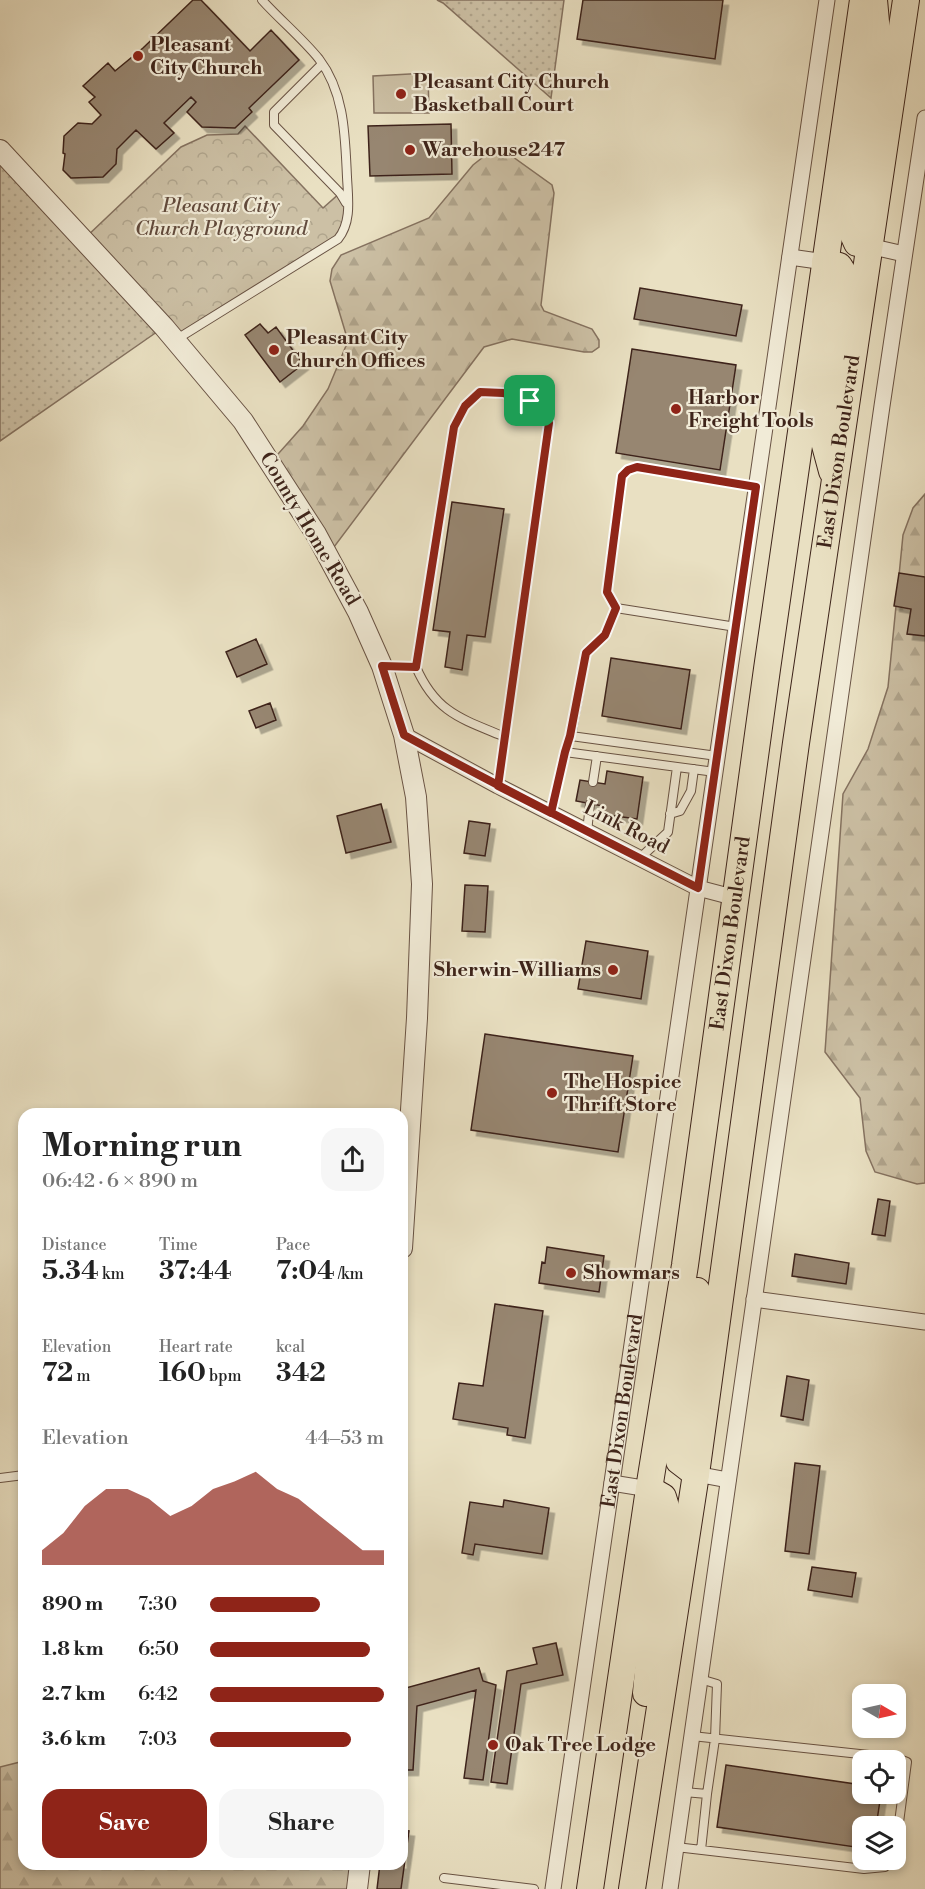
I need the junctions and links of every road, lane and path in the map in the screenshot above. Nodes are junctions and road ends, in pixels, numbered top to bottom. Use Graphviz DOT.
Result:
graph roads {
  1 [pos="262,0"];
  2 [pos="827,0"];
  3 [pos="863,0"];
  4 [pos="874,0"];
  5 [pos="906,0"];
  6 [pos="322,64"];
  7 [pos="925,118"];
  8 [pos="0,150"];
  9 [pos="348,205"];
  10 [pos="869,246"];
  11 [pos="904,254"];
  12 [pos="790,257"];
  13 [pos="825,262"];
  14 [pos="175,340"];
  15 [pos="835,483"];
  16 [pos="756,487"];
  17 [pos="616,608"];
  18 [pos="736,627"];
  19 [pos="382,666"];
  20 [pos="416,667"];
  21 [pos="404,735"];
  22 [pos="570,736"];
  23 [pos="505,737"];
  24 [pos="565,752"];
  25 [pos="597,756"];
  26 [pos="717,756"];
  27 [pos="677,767"];
  28 [pos="694,769"];
  29 [pos="715,772"];
  30 [pos="593,782"];
  31 [pos="498,786"];
  32 [pos="590,804"];
  33 [pos="551,813"];
  34 [pos="670,814"];
  35 [pos="587,832"];
  36 [pos="640,859"];
  37 [pos="698,888"];
  38 [pos="736,898"];
  39 [pos="408,1156"];
  40 [pos="691,1228"];
  41 [pos="754,1299"];
  42 [pos="925,1322"];
  43 [pos="696,1474"];
  44 [pos="18,1476"];
  45 [pos="0,1478"];
  46 [pos="728,1480"];
  47 [pos="612,1483"];
  48 [pos="649,1490"];
  49 [pos="700,1678"];
  50 [pos="692,1736"];
  51 [pos="715,1739"];
  52 [pos="652,1747"];
  53 [pos="684,1792"];
  54 [pos="707,1794"];
  55 [pos="900,1816"];
  56 [pos="676,1847"];
  57 [pos="701,1850"];
  58 [pos="852,1868"];
  59 [pos="359,1870"];
  60 [pos="444,1878"];
  61 [pos="357,1889"];
  62 [pos="534,1889"];
  63 [pos="553,1889"];
  64 [pos="590,1889"];
  65 [pos="632,1889"];
  66 [pos="670,1889"];
  1 -- 6 [label="lane"];
  2 -- 12 [label="street, East Dixon Boulevard"];
  3 -- 13 [label="highway, East Dixon Boulevard"];
  4 -- 10 [label="highway"];
  5 -- 10 [label="highway, East Dixon Boulevard"];
  6 -- 9 [label="lane"];
  6 -- 9 [label="lane"];
  7 -- 11 [label="street, East Dixon Boulevard"];
  8 -- 14 [label="street, County Home Road"];
  9 -- 14 [label="lane"];
  10 -- 11 [label="street"];
  10 -- 15 [label="highway, East Dixon Boulevard"];
  11 -- 41 [label="street, East Dixon Boulevard"];
  12 -- 13 [label="street"];
  12 -- 16 [label="street, East Dixon Boulevard"];
  13 -- 15 [label="highway"];
  13 -- 38 [label="highway, East Dixon Boulevard"];
  14 -- 19 [label="street, County Home Road"];
  15 -- 43 [label="highway, East Dixon Boulevard"];
  16 -- 17 [label="lane"];
  16 -- 18 [label="street, East Dixon Boulevard"];
  17 -- 18 [label="lane"];
  17 -- 22 [label="lane"];
  18 -- 26 [label="street, East Dixon Boulevard"];
  19 -- 20 [label="lane"];
  19 -- 21 [label="street, County Home Road"];
  20 -- 23 [label="lane"];
  20 -- 23 [label="lane"];
  21 -- 31 [label="street, Link Road"];
  21 -- 39 [label="street, County Home Road"];
  22 -- 24 [label="lane"];
  22 -- 26 [label="lane"];
  23 -- 31 [label="lane"];
  24 -- 25 [label="lane"];
  24 -- 33 [label="lane"];
  25 -- 27 [label="lane"];
  25 -- 30 [label="lane"];
  26 -- 29 [label="street, East Dixon Boulevard"];
  27 -- 28 [label="lane"];
  27 -- 34 [label="lane"];
  28 -- 29 [label="lane"];
  28 -- 34 [label="lane"];
  29 -- 37 [label="street, East Dixon Boulevard"];
  31 -- 33 [label="street, Link Road"];
  32 -- 35 [label="lane"];
  33 -- 35 [label="street, Link Road"];
  34 -- 36 [label="lane"];
  35 -- 36 [label="street, Link Road"];
  36 -- 37 [label="street, Link Road"];
  37 -- 38 [label="street, Link Road"];
  37 -- 47 [label="street, East Dixon Boulevard"];
  38 -- 40 [label="highway, East Dixon Boulevard"];
  40 -- 43 [label="highway"];
  40 -- 48 [label="highway, East Dixon Boulevard"];
  41 -- 42 [label="street"];
  41 -- 46 [label="street, East Dixon Boulevard"];
  43 -- 46 [label="street"];
  43 -- 52 [label="highway, East Dixon Boulevard"];
  44 -- 45 [label="lane"];
  46 -- 49 [label="street, East Dixon Boulevard"];
  47 -- 48 [label="street"];
  47 -- 63 [label="street, East Dixon Boulevard"];
  48 -- 52 [label="highway"];
  48 -- 64 [label="highway, East Dixon Boulevard"];
  49 -- 50 [label="street, East Dixon Boulevard"];
  49 -- 51 [label="lane"];
  50 -- 51 [label="lane"];
  50 -- 53 [label="street, East Dixon Boulevard"];
  51 -- 54 [label="lane"];
  51 -- 55 [label="lane"];
  52 -- 65 [label="highway, East Dixon Boulevard"];
  53 -- 54 [label="lane"];
  53 -- 56 [label="street, East Dixon Boulevard"];
  54 -- 57 [label="lane"];
  56 -- 57 [label="lane"];
  56 -- 66 [label="street, East Dixon Boulevard"];
  57 -- 58 [label="lane"];
  59 -- 61 [label="street"];
  60 -- 62 [label="lane"];
}
